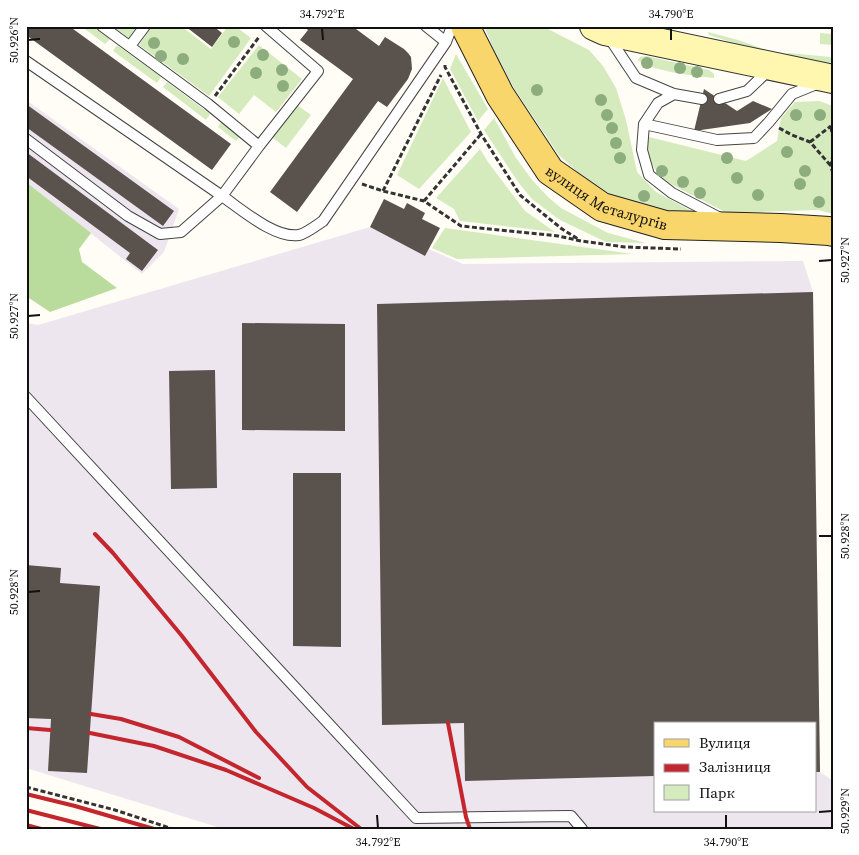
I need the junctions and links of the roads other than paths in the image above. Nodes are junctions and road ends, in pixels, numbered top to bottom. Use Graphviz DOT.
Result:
graph roads {
  1 [pos="102,26"];
  2 [pos="145,26"];
  3 [pos="266,26"];
  4 [pos="426,26"];
  5 [pos="452,26"];
  6 [pos="599,29"];
  7 [pos="456,34"];
  8 [pos="130,46"];
  9 [pos="26,61"];
  10 [pos="772,67"];
  11 [pos="831,79"];
  12 [pos="674,94"];
  13 [pos="719,98"];
  14 [pos="702,99"];
  15 [pos="644,124"];
  16 [pos="26,139"];
  17 [pos="259,146"];
  18 [pos="222,196"];
  19 [pos="736,227"];
  20 [pos="833,232"];
  21 [pos="26,397"];
  22 [pos="582,829"];
  1 -- 8 [label="lane"];
  2 -- 8 [label="lane"];
  3 -- 17 [label="lane"];
  4 -- 7 [label="lane"];
  5 -- 7 [label="lane"];
  6 -- 10 [label="main road"];
  6 -- 12 [label="lane"];
  7 -- 18 [label="lane"];
  7 -- 19 [label="main road, вулиця Металургів"];
  8 -- 17 [label="lane"];
  9 -- 18 [label="lane"];
  10 -- 11 [label="main road"];
  10 -- 13 [label="lane"];
  11 -- 15 [label="lane"];
  12 -- 14 [label="lane"];
  12 -- 15 [label="lane"];
  15 -- 19 [label="lane"];
  16 -- 18 [label="lane"];
  17 -- 18 [label="lane"];
  19 -- 20 [label="main road, вулиця Металургів"];
  21 -- 22 [label="lane"];
}
